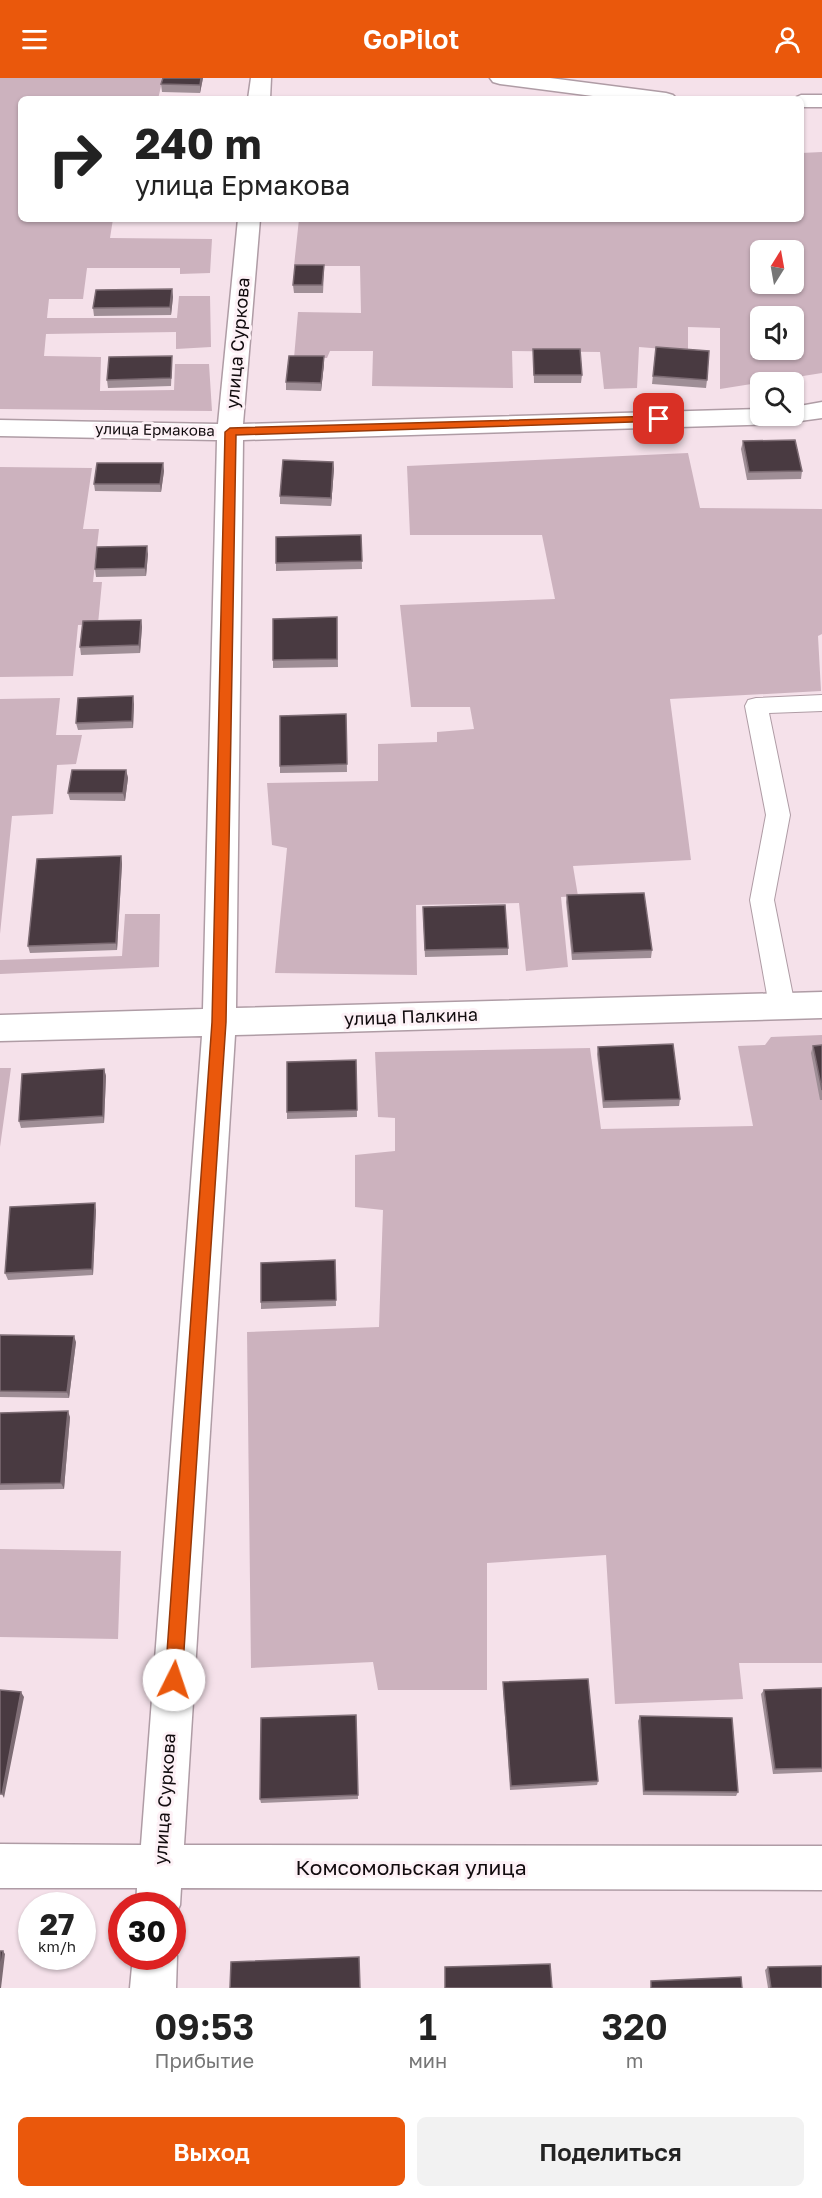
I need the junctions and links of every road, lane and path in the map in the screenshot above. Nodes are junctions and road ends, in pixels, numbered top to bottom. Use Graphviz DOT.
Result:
graph roads {
  1 [pos="261,78"];
  2 [pos="500,78"];
  3 [pos="259,96"];
  4 [pos="642,96"];
  5 [pos="822,100"];
  6 [pos="804,101"];
  7 [pos="249,222"];
  8 [pos="822,410"];
  9 [pos="804,413"];
  10 [pos="750,417"];
  11 [pos="0,428"];
  12 [pos="230,432"];
  13 [pos="822,703"];
  14 [pos="822,1005"];
  15 [pos="782,1006"];
  16 [pos="219,1022"];
  17 [pos="0,1028"];
  18 [pos="0,1866"];
  19 [pos="822,1868"];
  20 [pos="159,1887"];
  21 [pos="154,1970"];
  22 [pos="153,1988"];
  1 -- 3 [label="street"];
  2 -- 4 [label="street"];
  5 -- 6 [label="street"];
  7 -- 12 [label="street, улица Суркова"];
  8 -- 9 [label="street"];
  10 -- 12 [label="street, улица Ермакова"];
  11 -- 12 [label="street, улица Ермакова"];
  12 -- 16 [label="street, улица Суркова"];
  13 -- 15 [label="lane"];
  14 -- 15 [label="street, улица Палкина"];
  15 -- 16 [label="street, улица Палкина"];
  16 -- 17 [label="street, улица Палкина"];
  16 -- 20 [label="street, улица Суркова"];
  18 -- 20 [label="street, Комсомольская улица"];
  19 -- 20 [label="street, Комсомольская улица"];
  21 -- 22 [label="street"];
}
